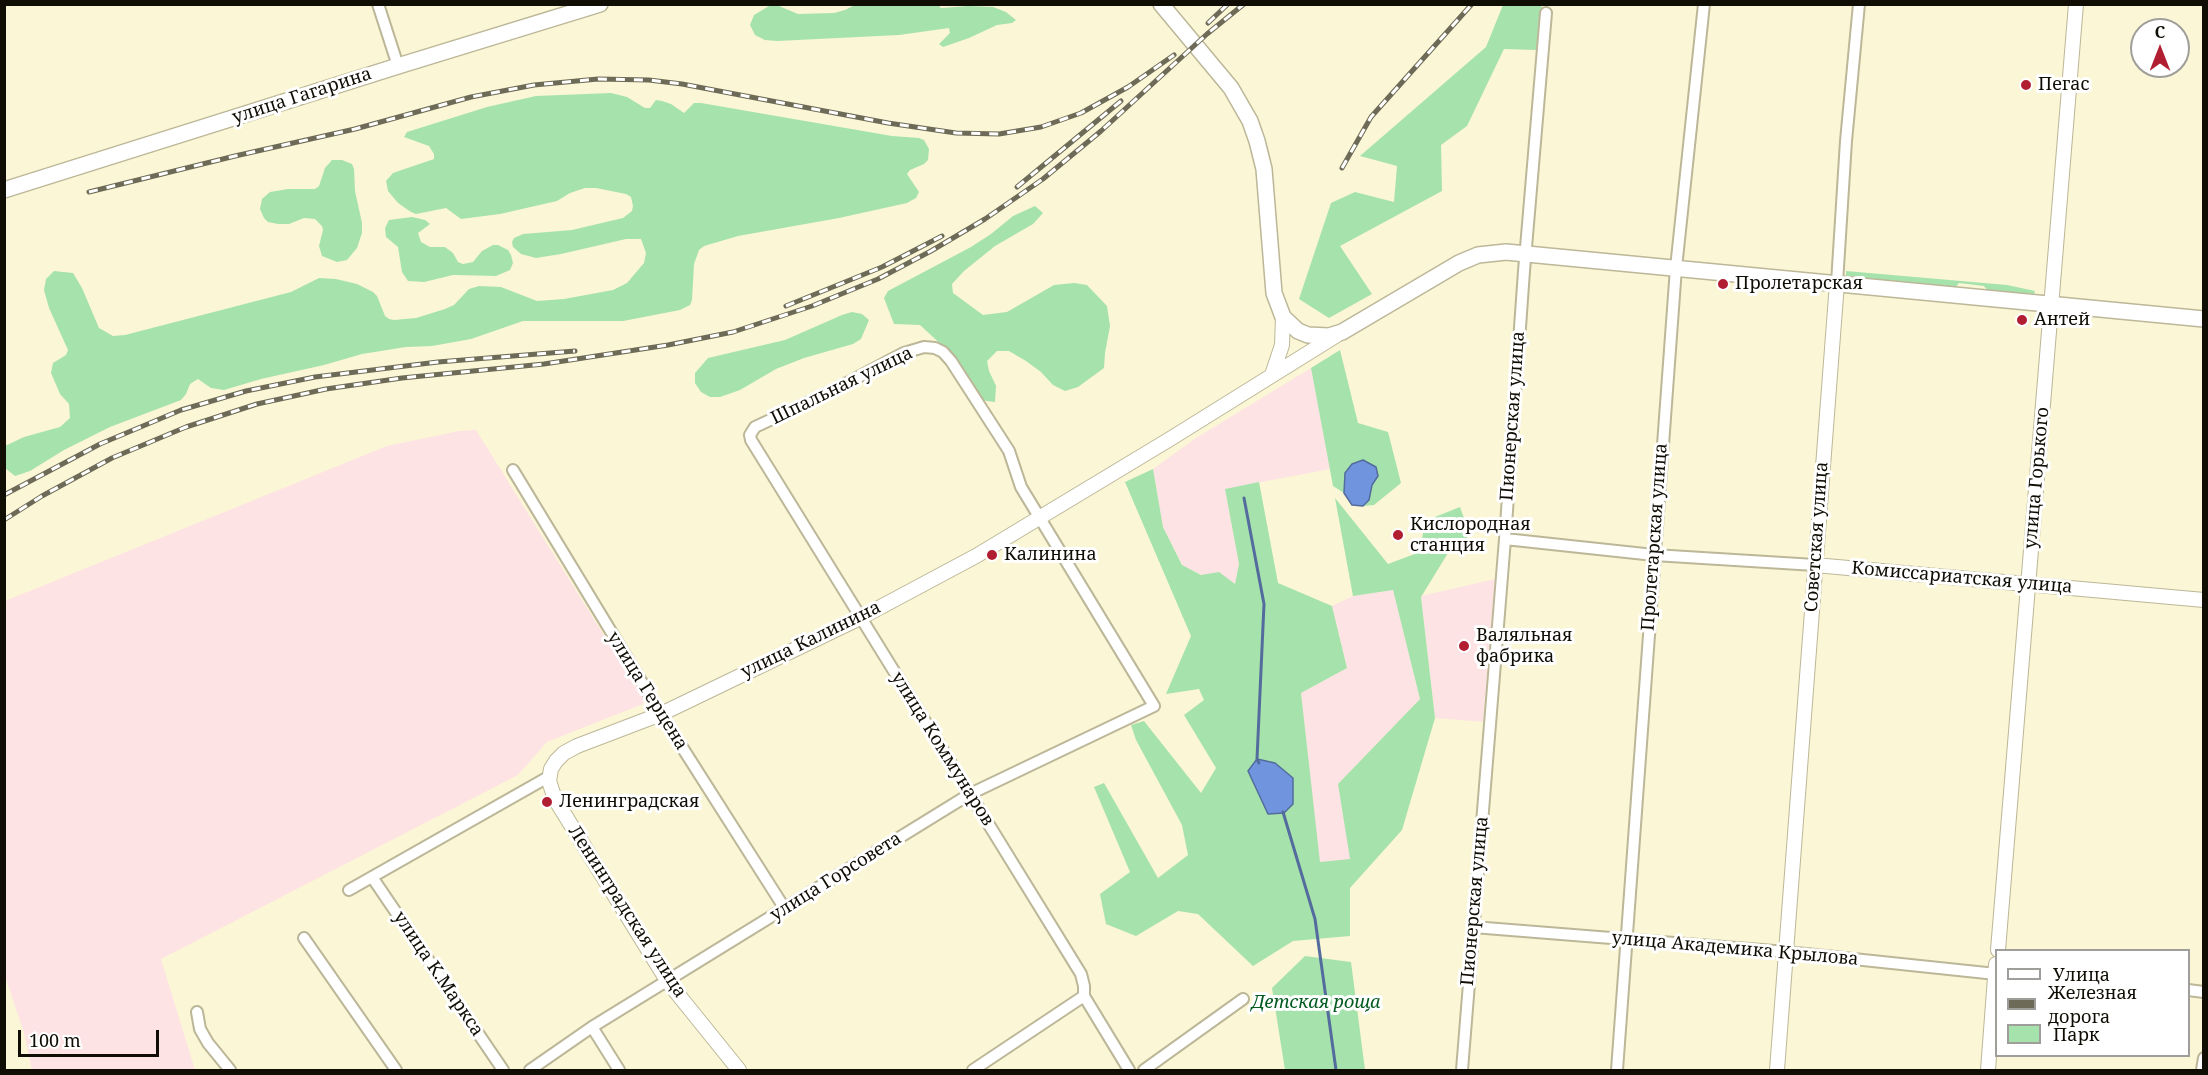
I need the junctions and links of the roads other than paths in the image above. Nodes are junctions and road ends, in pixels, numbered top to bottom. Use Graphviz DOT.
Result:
graph roads {
  1 [pos="378,4"];
  2 [pos="600,4"];
  3 [pos="1161,4"];
  4 [pos="1704,4"];
  5 [pos="1859,4"];
  6 [pos="2076,4"];
  7 [pos="1546,13"];
  8 [pos="398,66"];
  9 [pos="4,190"];
  10 [pos="1526,253"];
  11 [pos="1676,268"];
  12 [pos="1837,283"];
  13 [pos="2052,305"];
  14 [pos="1283,317"];
  15 [pos="2204,320"];
  16 [pos="1342,332"];
  17 [pos="1272,375"];
  18 [pos="751,430"];
  19 [pos="513,470"];
  20 [pos="1041,518"];
  21 [pos="1504,539"];
  22 [pos="1654,555"];
  23 [pos="1815,565"];
  24 [pos="2028,584"];
  25 [pos="2204,600"];
  26 [pos="860,618"];
  27 [pos="661,714"];
  28 [pos="550,776"];
  29 [pos="970,794"];
  30 [pos="372,877"];
  31 [pos="348,890"];
  32 [pos="785,909"];
  33 [pos="1473,927"];
  34 [pos="304,938"];
  35 [pos="1626,940"];
  36 [pos="1998,949"];
  37 [pos="1787,952"];
  38 [pos="1995,974"];
  39 [pos="668,982"];
  40 [pos="1995,986"];
  41 [pos="1084,996"];
  42 [pos="1243,999"];
  43 [pos="198,1012"];
  44 [pos="592,1027"];
  45 [pos="2204,1058"];
  46 [pos="230,1071"];
  47 [pos="396,1071"];
  48 [pos="503,1071"];
  49 [pos="530,1071"];
  50 [pos="619,1071"];
  51 [pos="739,1071"];
  52 [pos="973,1071"];
  53 [pos="1129,1071"];
  54 [pos="1144,1071"];
  55 [pos="1462,1071"];
  56 [pos="1617,1071"];
  57 [pos="1777,1071"];
  58 [pos="1988,1071"];
  59 [pos="2202,1071"];
  1 -- 8 [label="street"];
  2 -- 8 [label="main road, улица Гагарина"];
  3 -- 14 [label="main road"];
  4 -- 11 [label="street, Пролетарская улица"];
  5 -- 12 [label="street, Советская улица"];
  6 -- 13 [label="street, улица Горького"];
  7 -- 10 [label="street, Пионерская улица"];
  8 -- 9 [label="main road, улица Гагарина"];
  10 -- 11 [label="main road"];
  10 -- 16 [label="main road"];
  10 -- 21 [label="street, Пионерская улица"];
  11 -- 12 [label="main road"];
  11 -- 22 [label="street, Пролетарская улица"];
  12 -- 13 [label="main road"];
  12 -- 23 [label="street, Советская улица"];
  13 -- 15 [label="main road"];
  13 -- 24 [label="street, улица Горького"];
  14 -- 16 [label="main road"];
  14 -- 17 [label="street"];
  16 -- 17 [label="street, улица Калинина"];
  17 -- 20 [label="street, улица Калинина"];
  18 -- 20 [label="street, Шпальная улица"];
  18 -- 26 [label="street, улица Коммунаров"];
  19 -- 27 [label="street, улица Герцена"];
  20 -- 26 [label="street, улица Калинина"];
  20 -- 29 [label="street, улица Горсовета"];
  21 -- 22 [label="street, Комиссариатская улица"];
  21 -- 33 [label="street, Пионерская улица"];
  22 -- 23 [label="street, Комиссариатская улица"];
  22 -- 35 [label="street, Пролетарская улица"];
  23 -- 24 [label="street, Комиссариатская улица"];
  23 -- 37 [label="street, Советская улица"];
  24 -- 25 [label="street, Комиссариатская улица"];
  24 -- 36 [label="street, улица Горького"];
  26 -- 27 [label="street, улица Калинина"];
  26 -- 29 [label="street, улица Коммунаров"];
  27 -- 28 [label="street, улица Калинина"];
  27 -- 32 [label="street, улица Герцена"];
  28 -- 30 [label="street, улица Калинина"];
  28 -- 39 [label="street, Ленинградская улица"];
  29 -- 32 [label="street, улица Горсовета"];
  29 -- 41 [label="street, улица Коммунаров"];
  30 -- 31 [label="street, улица Калинина"];
  30 -- 48 [label="street, улица К.Маркса"];
  32 -- 39 [label="street, улица Горсовета"];
  33 -- 35 [label="street, улица Академика Крылова"];
  33 -- 55 [label="street, Пионерская улица"];
  34 -- 47 [label="street"];
  35 -- 37 [label="street, улица Академика Крылова"];
  35 -- 56 [label="street, Пролетарская улица"];
  37 -- 38 [label="street, улица Академика Крылова"];
  37 -- 57 [label="street, Советская улица"];
  39 -- 44 [label="street, улица Горсовета"];
  39 -- 51 [label="street, Ленинградская улица"];
  40 -- 58 [label="street"];
  41 -- 52 [label="street"];
  41 -- 53 [label="street, улица Коммунаров"];
  42 -- 54 [label="street"];
  43 -- 46 [label="street"];
  44 -- 49 [label="street, улица Горсовета"];
  44 -- 50 [label="street"];
  45 -- 59 [label="street"];
}
